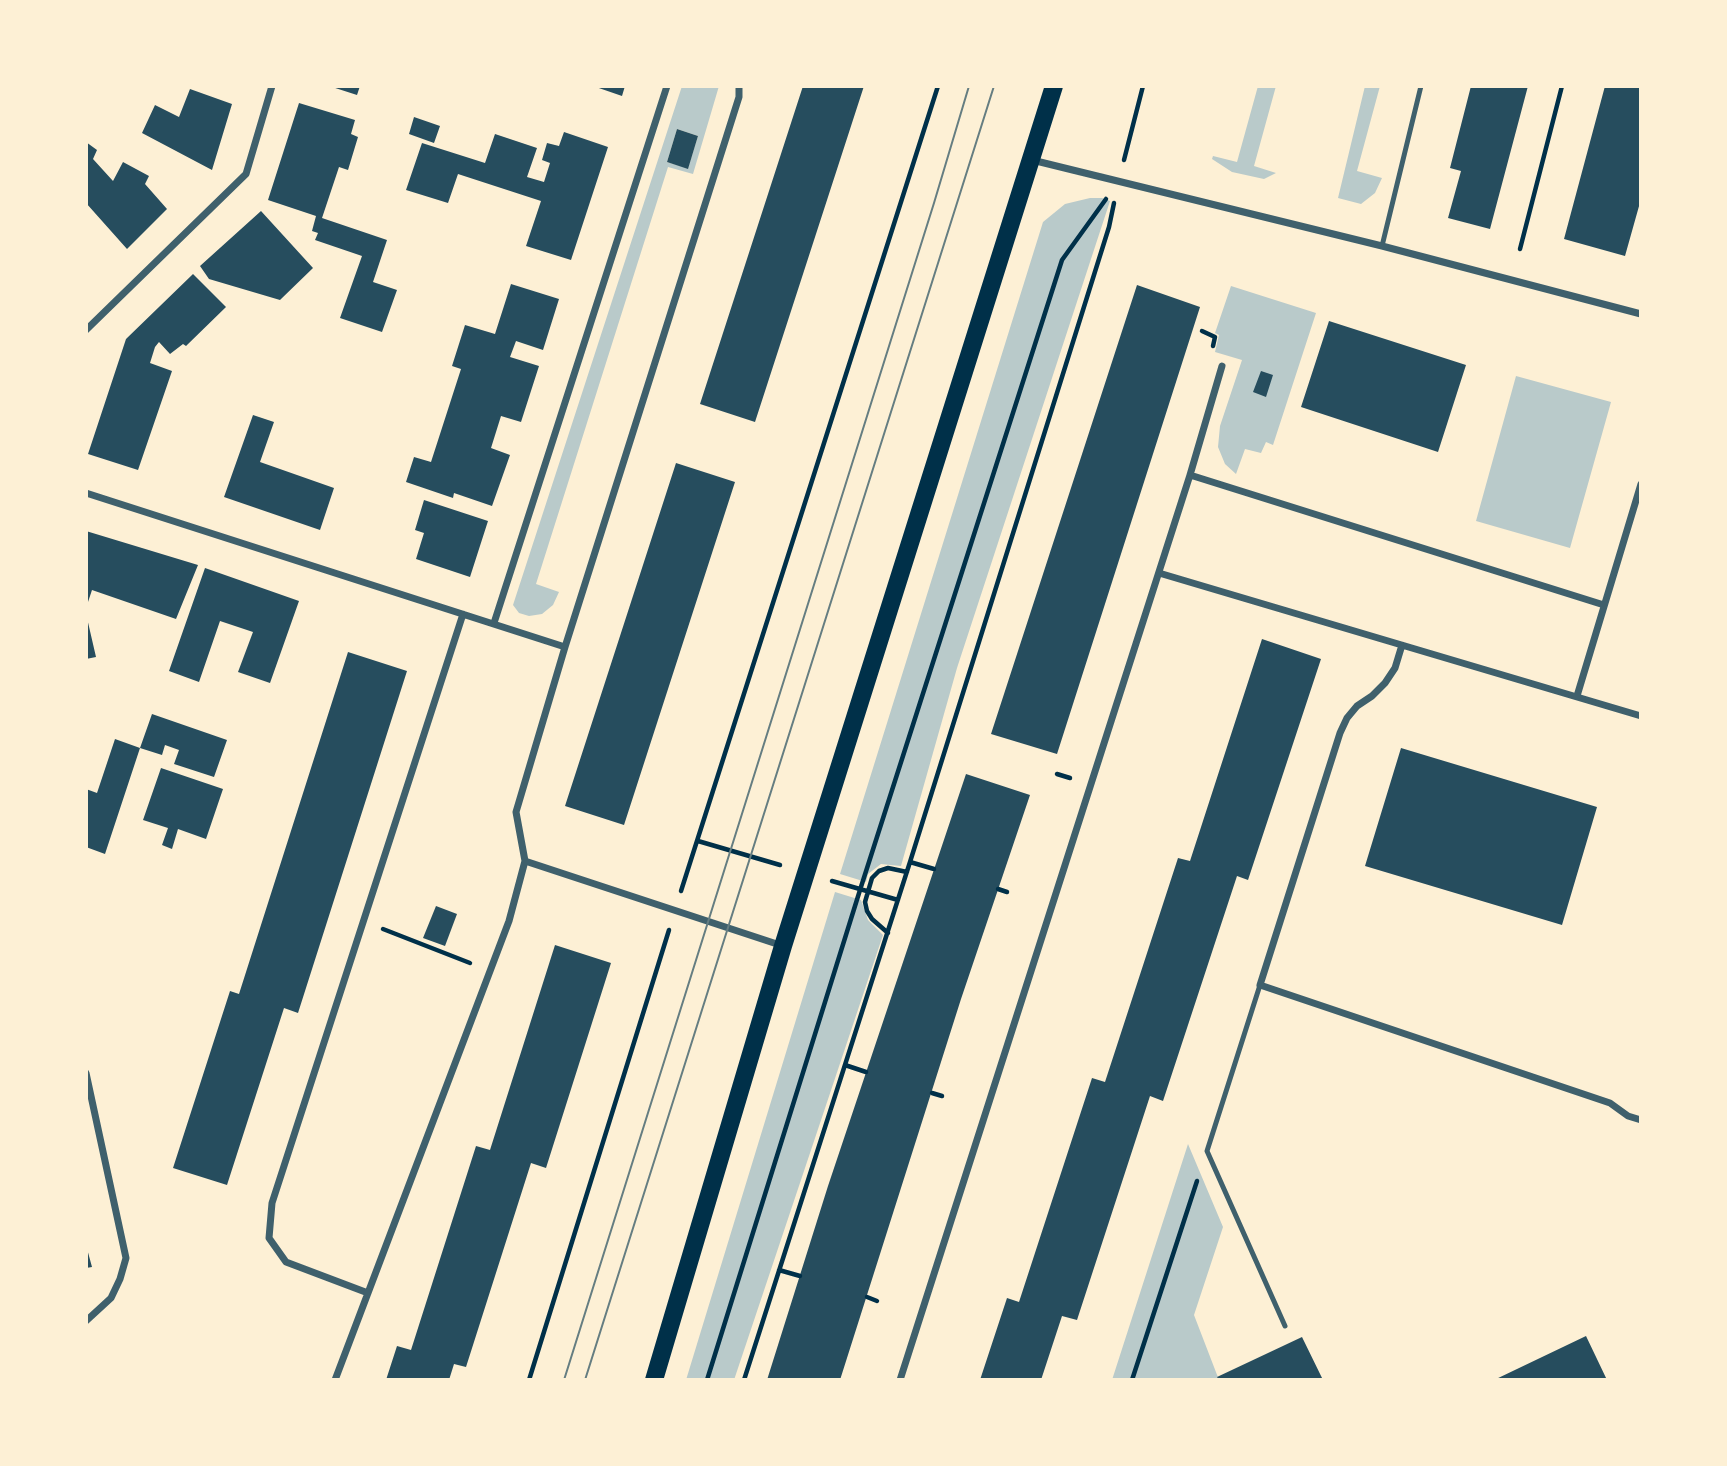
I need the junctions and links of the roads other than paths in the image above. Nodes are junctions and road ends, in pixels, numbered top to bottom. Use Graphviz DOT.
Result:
graph roads {
  1 [pos="272,86"];
  2 [pos="667,86"];
  3 [pos="739,86"];
  4 [pos="1054,86"];
  5 [pos="1421,86"];
  6 [pos="1032,160"];
  7 [pos="1382,246"];
  8 [pos="1641,314"];
  9 [pos="86,330"];
  10 [pos="1222,366"];
  11 [pos="1191,475"];
  12 [pos="1641,484"];
  13 [pos="86,493"];
  14 [pos="1158,573"];
  15 [pos="1604,606"];
  16 [pos="463,614"];
  17 [pos="494,623"];
  18 [pos="1402,645"];
  19 [pos="565,647"];
  20 [pos="1577,696"];
  21 [pos="1641,716"];
  22 [pos="525,861"];
  23 [pos="783,946"];
  24 [pos="1260,985"];
  25 [pos="86,1073"];
  26 [pos="1641,1120"];
  27 [pos="368,1293"];
  28 [pos="86,1321"];
  29 [pos="1285,1326"];
  30 [pos="335,1380"];
  31 [pos="654,1380"];
  32 [pos="900,1380"];
  1 -- 9 [label="street"];
  2 -- 17 [label="street"];
  3 -- 19 [label="street"];
  4 -- 6 [label="main road"];
  5 -- 7 [label="lane"];
  6 -- 7 [label="street"];
  6 -- 23 [label="main road"];
  7 -- 8 [label="street"];
  10 -- 11 [label="street"];
  11 -- 14 [label="street"];
  11 -- 15 [label="street"];
  12 -- 15 [label="street"];
  13 -- 16 [label="street"];
  14 -- 18 [label="street"];
  14 -- 32 [label="street"];
  15 -- 20 [label="street"];
  16 -- 17 [label="street"];
  16 -- 27 [label="street"];
  17 -- 19 [label="street"];
  18 -- 20 [label="street"];
  18 -- 24 [label="street"];
  19 -- 22 [label="street"];
  20 -- 21 [label="street"];
  22 -- 23 [label="street"];
  22 -- 27 [label="street"];
  23 -- 31 [label="main road"];
  24 -- 26 [label="street"];
  24 -- 29 [label="lane"];
  25 -- 28 [label="street"];
  27 -- 30 [label="street"];
}
